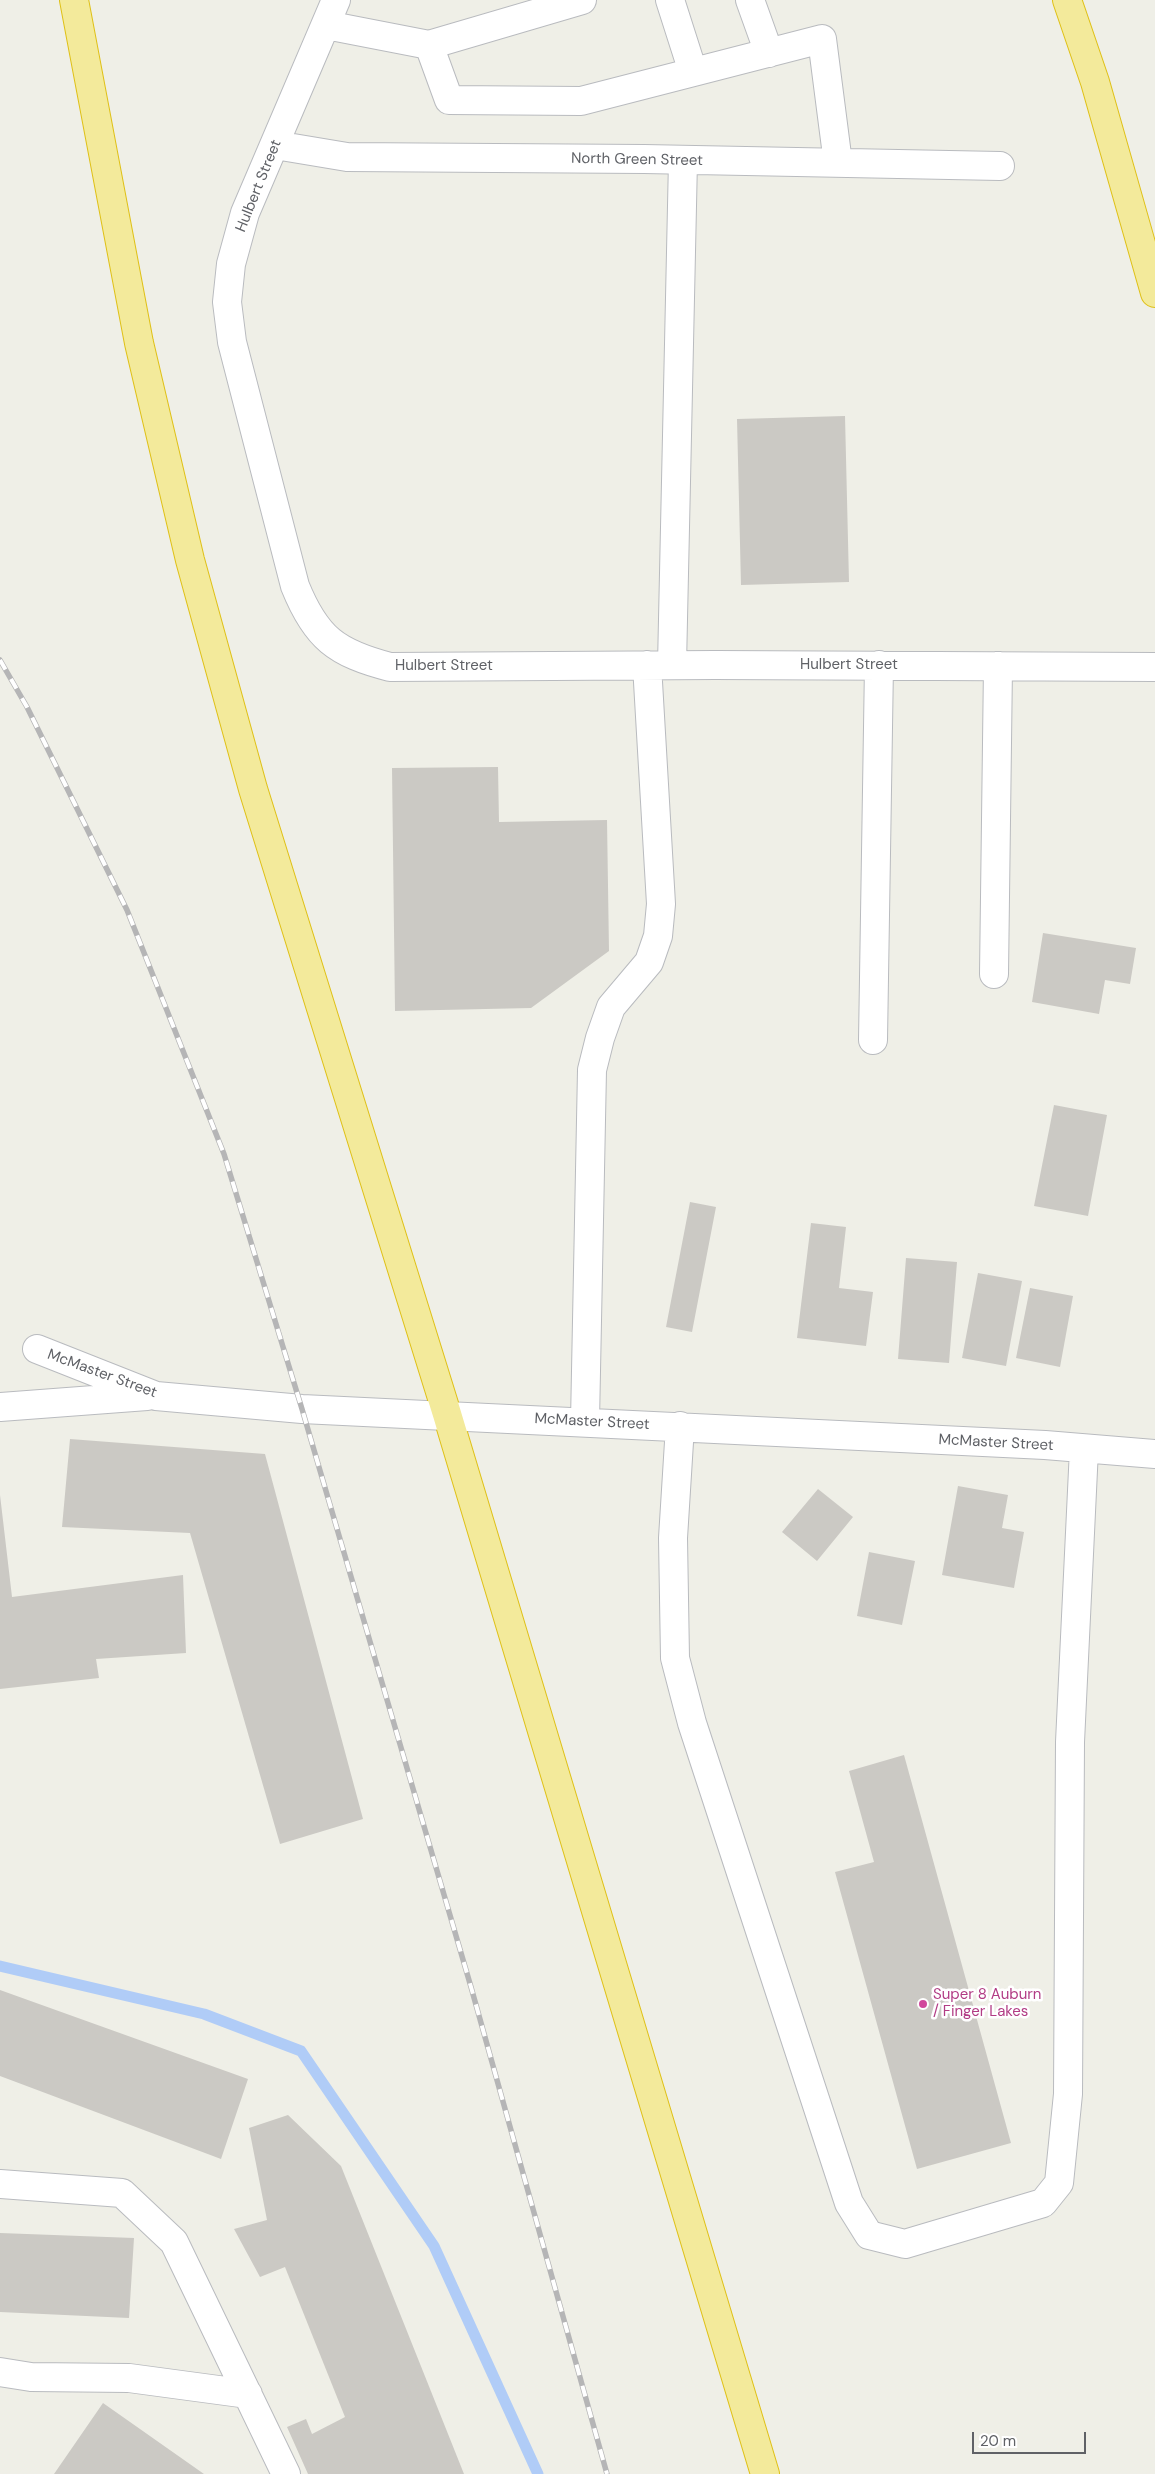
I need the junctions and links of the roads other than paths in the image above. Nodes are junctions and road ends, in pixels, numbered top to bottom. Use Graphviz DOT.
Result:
graph roads {
  1 [pos="74,0"];
  2 [pos="336,0"];
  3 [pos="582,0"];
  4 [pos="670,0"];
  5 [pos="750,0"];
  6 [pos="1067,0"];
  7 [pos="326,25"];
  8 [pos="429,45"];
  9 [pos="769,52"];
  10 [pos="692,72"];
  11 [pos="274,145"];
  12 [pos="683,160"];
  13 [pos="838,163"];
  14 [pos="1000,166"];
  15 [pos="1155,293"];
  16 [pos="659,665"];
  17 [pos="879,665"];
  18 [pos="998,666"];
  19 [pos="1155,667"];
  20 [pos="994,974"];
  21 [pos="873,1040"];
  22 [pos="37,1350"];
  23 [pos="156,1396"];
  24 [pos="0,1407"];
  25 [pos="447,1414"];
  26 [pos="585,1422"];
  27 [pos="680,1426"];
  28 [pos="1084,1449"];
  29 [pos="1155,1454"];
  30 [pos="0,2184"];
  31 [pos="0,2372"];
  32 [pos="248,2394"];
  33 [pos="286,2474"];
  34 [pos="765,2474"];
  1 -- 25 [label="highway"];
  2 -- 7 [label="street, Hulbert Street"];
  3 -- 8 [label="street"];
  4 -- 10 [label="street"];
  5 -- 9 [label="street"];
  6 -- 15 [label="highway"];
  7 -- 8 [label="street"];
  7 -- 11 [label="street, Hulbert Street"];
  8 -- 10 [label="street"];
  9 -- 10 [label="street"];
  9 -- 13 [label="street"];
  11 -- 12 [label="street, North Green Street"];
  11 -- 16 [label="street, Hulbert Street"];
  12 -- 13 [label="street, North Green Street"];
  12 -- 16 [label="street"];
  13 -- 14 [label="street, North Green Street"];
  16 -- 17 [label="street, Hulbert Street"];
  16 -- 26 [label="street"];
  17 -- 18 [label="street, Hulbert Street"];
  17 -- 21 [label="street"];
  18 -- 19 [label="street, Hulbert Street"];
  18 -- 20 [label="street"];
  22 -- 23 [label="street, McMaster Street"];
  23 -- 24 [label="street"];
  23 -- 25 [label="street, McMaster Street"];
  25 -- 26 [label="street, McMaster Street"];
  25 -- 34 [label="highway"];
  26 -- 27 [label="street, McMaster Street"];
  27 -- 28 [label="street, McMaster Street"];
  27 -- 28 [label="street"];
  28 -- 29 [label="street, McMaster Street"];
  30 -- 32 [label="street"];
  31 -- 32 [label="street"];
  32 -- 33 [label="street"];
}
